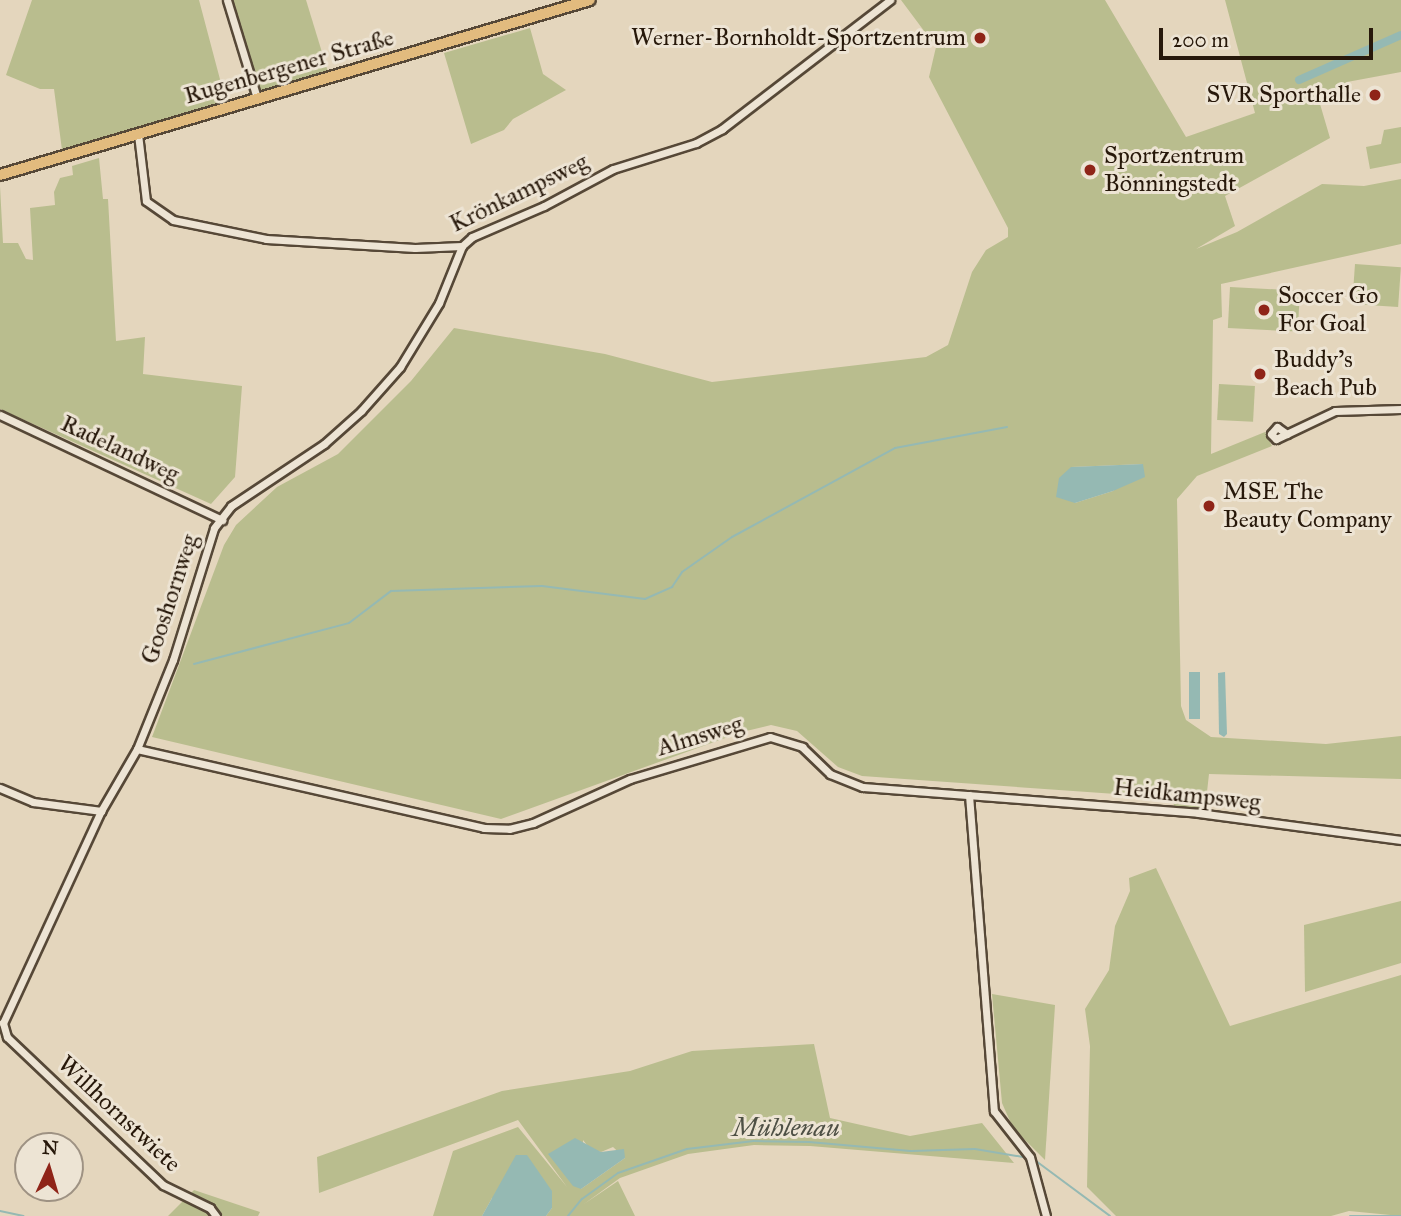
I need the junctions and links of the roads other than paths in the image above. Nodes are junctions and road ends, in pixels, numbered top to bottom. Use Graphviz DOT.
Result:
graph roads {
  1 [pos="227,0"];
  2 [pos="590,0"];
  3 [pos="890,0"];
  4 [pos="257,99"];
  5 [pos="138,134"];
  6 [pos="0,175"];
  7 [pos="462,246"];
  8 [pos="1401,409"];
  9 [pos="0,415"];
  10 [pos="1287,434"];
  11 [pos="222,520"];
  12 [pos="137,749"];
  13 [pos="0,788"];
  14 [pos="969,795"];
  15 [pos="101,811"];
  16 [pos="1401,840"];
  17 [pos="3,1031"];
  18 [pos="216,1216"];
  19 [pos="1046,1216"];
  1 -- 4 [label="street"];
  2 -- 4 [label="main road, Rugenbergener Straße"];
  3 -- 7 [label="street, Krönkampsweg"];
  4 -- 5 [label="main road, Rugenbergener Straße"];
  5 -- 6 [label="main road, Rugenbergener Straße"];
  5 -- 7 [label="street, Krönkampsweg"];
  7 -- 11 [label="street, Gooshornweg"];
  8 -- 10 [label="street"];
  9 -- 11 [label="street, Radelandweg"];
  11 -- 12 [label="street, Gooshornweg"];
  12 -- 14 [label="street, Almsweg"];
  12 -- 15 [label="street, Gooshornweg"];
  13 -- 15 [label="street"];
  14 -- 16 [label="street, Heidkampsweg"];
  14 -- 19 [label="street"];
  15 -- 17 [label="street, Gooshornweg"];
  17 -- 18 [label="street, Willhornstwiete"];
}
